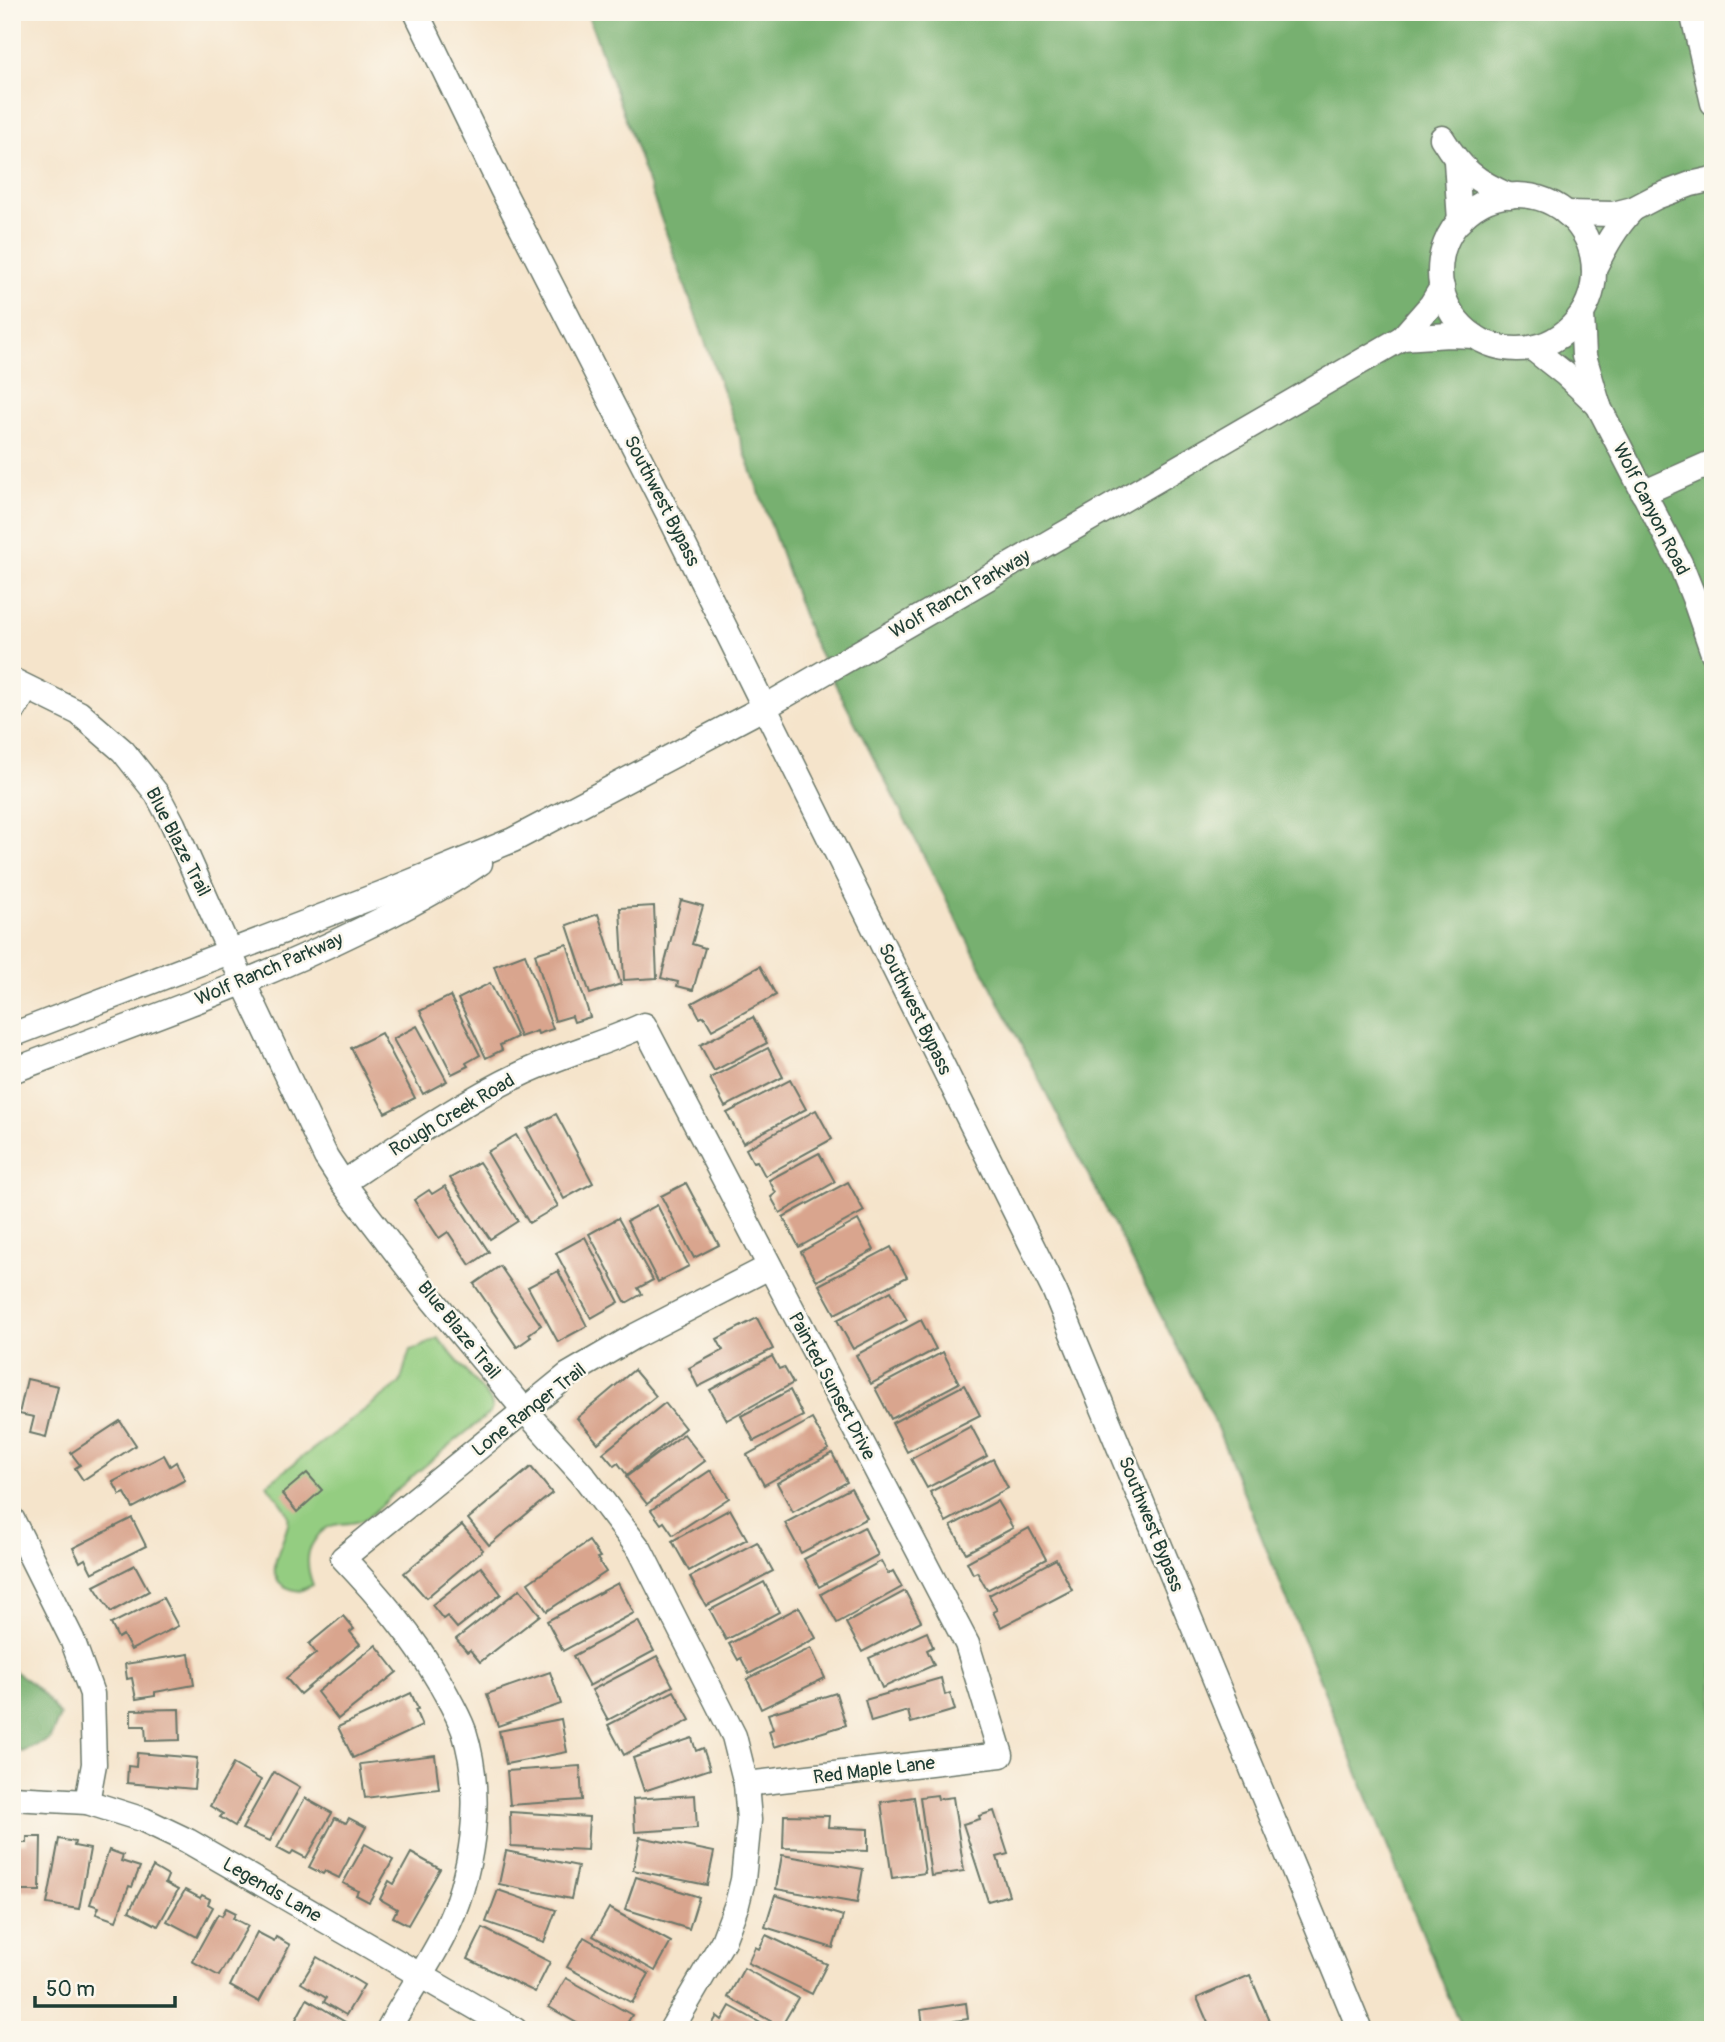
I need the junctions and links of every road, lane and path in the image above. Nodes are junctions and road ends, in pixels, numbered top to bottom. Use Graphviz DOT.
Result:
graph roads {
  1 [pos="416,12"];
  2 [pos="1690,12"];
  3 [pos="1713,103"];
  4 [pos="1442,138"];
  5 [pos="1456,161"];
  6 [pos="1713,179"];
  7 [pos="1510,196"];
  8 [pos="1633,209"];
  9 [pos="1566,213"];
  10 [pos="1460,221"];
  11 [pos="1594,269"];
  12 [pos="1442,287"];
  13 [pos="1582,314"];
  14 [pos="1474,336"];
  15 [pos="1402,338"];
  16 [pos="1532,348"];
  17 [pos="1599,407"];
  18 [pos="1713,462"];
  19 [pos="1643,493"];
  20 [pos="1713,653"];
  21 [pos="20,684"];
  22 [pos="765,707"];
  23 [pos="12,713"];
  24 [pos="513,840"];
  25 [pos="230,951"];
  26 [pos="243,982"];
  27 [pos="644,1025"];
  28 [pos="12,1035"];
  29 [pos="12,1071"];
  30 [pos="343,1183"];
  31 [pos="769,1267"];
  32 [pos="526,1412"];
  33 [pos="12,1519"];
  34 [pos="1001,1755"];
  35 [pos="746,1784"];
  36 [pos="12,1798"];
  37 [pos="87,1802"];
  38 [pos="419,1976"];
  39 [pos="388,2030"];
  40 [pos="515,2030"];
  41 [pos="671,2030"];
  42 [pos="1360,2030"];
  1 -- 22 [label="street, Southwest Bypass"];
  2 -- 3 [label="street"];
  4 -- 5 [label="street"];
  5 -- 7 [label="street"];
  5 -- 10 [label="street"];
  6 -- 8 [label="street"];
  7 -- 9 [label="street"];
  7 -- 10 [label="street"];
  8 -- 9 [label="street"];
  8 -- 11 [label="street"];
  9 -- 11 [label="street"];
  10 -- 12 [label="street"];
  11 -- 13 [label="street"];
  12 -- 14 [label="street"];
  12 -- 15 [label="street, Wolf Ranch Parkway"];
  13 -- 16 [label="street"];
  13 -- 17 [label="street, Wolf Canyon Road"];
  14 -- 15 [label="street, Wolf Ranch Parkway"];
  14 -- 16 [label="street"];
  15 -- 22 [label="street, Wolf Ranch Parkway"];
  16 -- 17 [label="street, Wolf Canyon Road"];
  17 -- 19 [label="street, Wolf Canyon Road"];
  18 -- 19 [label="street"];
  19 -- 20 [label="street, Wolf Canyon Road"];
  21 -- 23 [label="street"];
  21 -- 25 [label="street, Blue Blaze Trail"];
  22 -- 24 [label="street, Wolf Ranch Parkway"];
  22 -- 42 [label="street, Southwest Bypass"];
  24 -- 25 [label="street, Wolf Ranch Parkway"];
  24 -- 26 [label="street, Wolf Ranch Parkway"];
  25 -- 26 [label="street, Blue Blaze Trail"];
  25 -- 28 [label="street, Wolf Ranch Parkway"];
  26 -- 29 [label="street, Wolf Ranch Parkway"];
  26 -- 30 [label="street, Blue Blaze Trail"];
  27 -- 30 [label="street, Rough Creek Road"];
  27 -- 31 [label="street, Painted Sunset Drive"];
  30 -- 32 [label="street, Blue Blaze Trail"];
  31 -- 32 [label="street, Lone Ranger Trail"];
  31 -- 34 [label="street, Painted Sunset Drive"];
  32 -- 35 [label="street, Blue Blaze Trail"];
  32 -- 38 [label="street, Lone Ranger Trail"];
  33 -- 37 [label="street"];
  34 -- 35 [label="street, Red Maple Lane"];
  35 -- 41 [label="street, Blue Blaze Trail"];
  36 -- 37 [label="street, Legends Lane"];
  37 -- 38 [label="street, Legends Lane"];
  38 -- 39 [label="street"];
  38 -- 40 [label="street, Legends Lane"];
}
